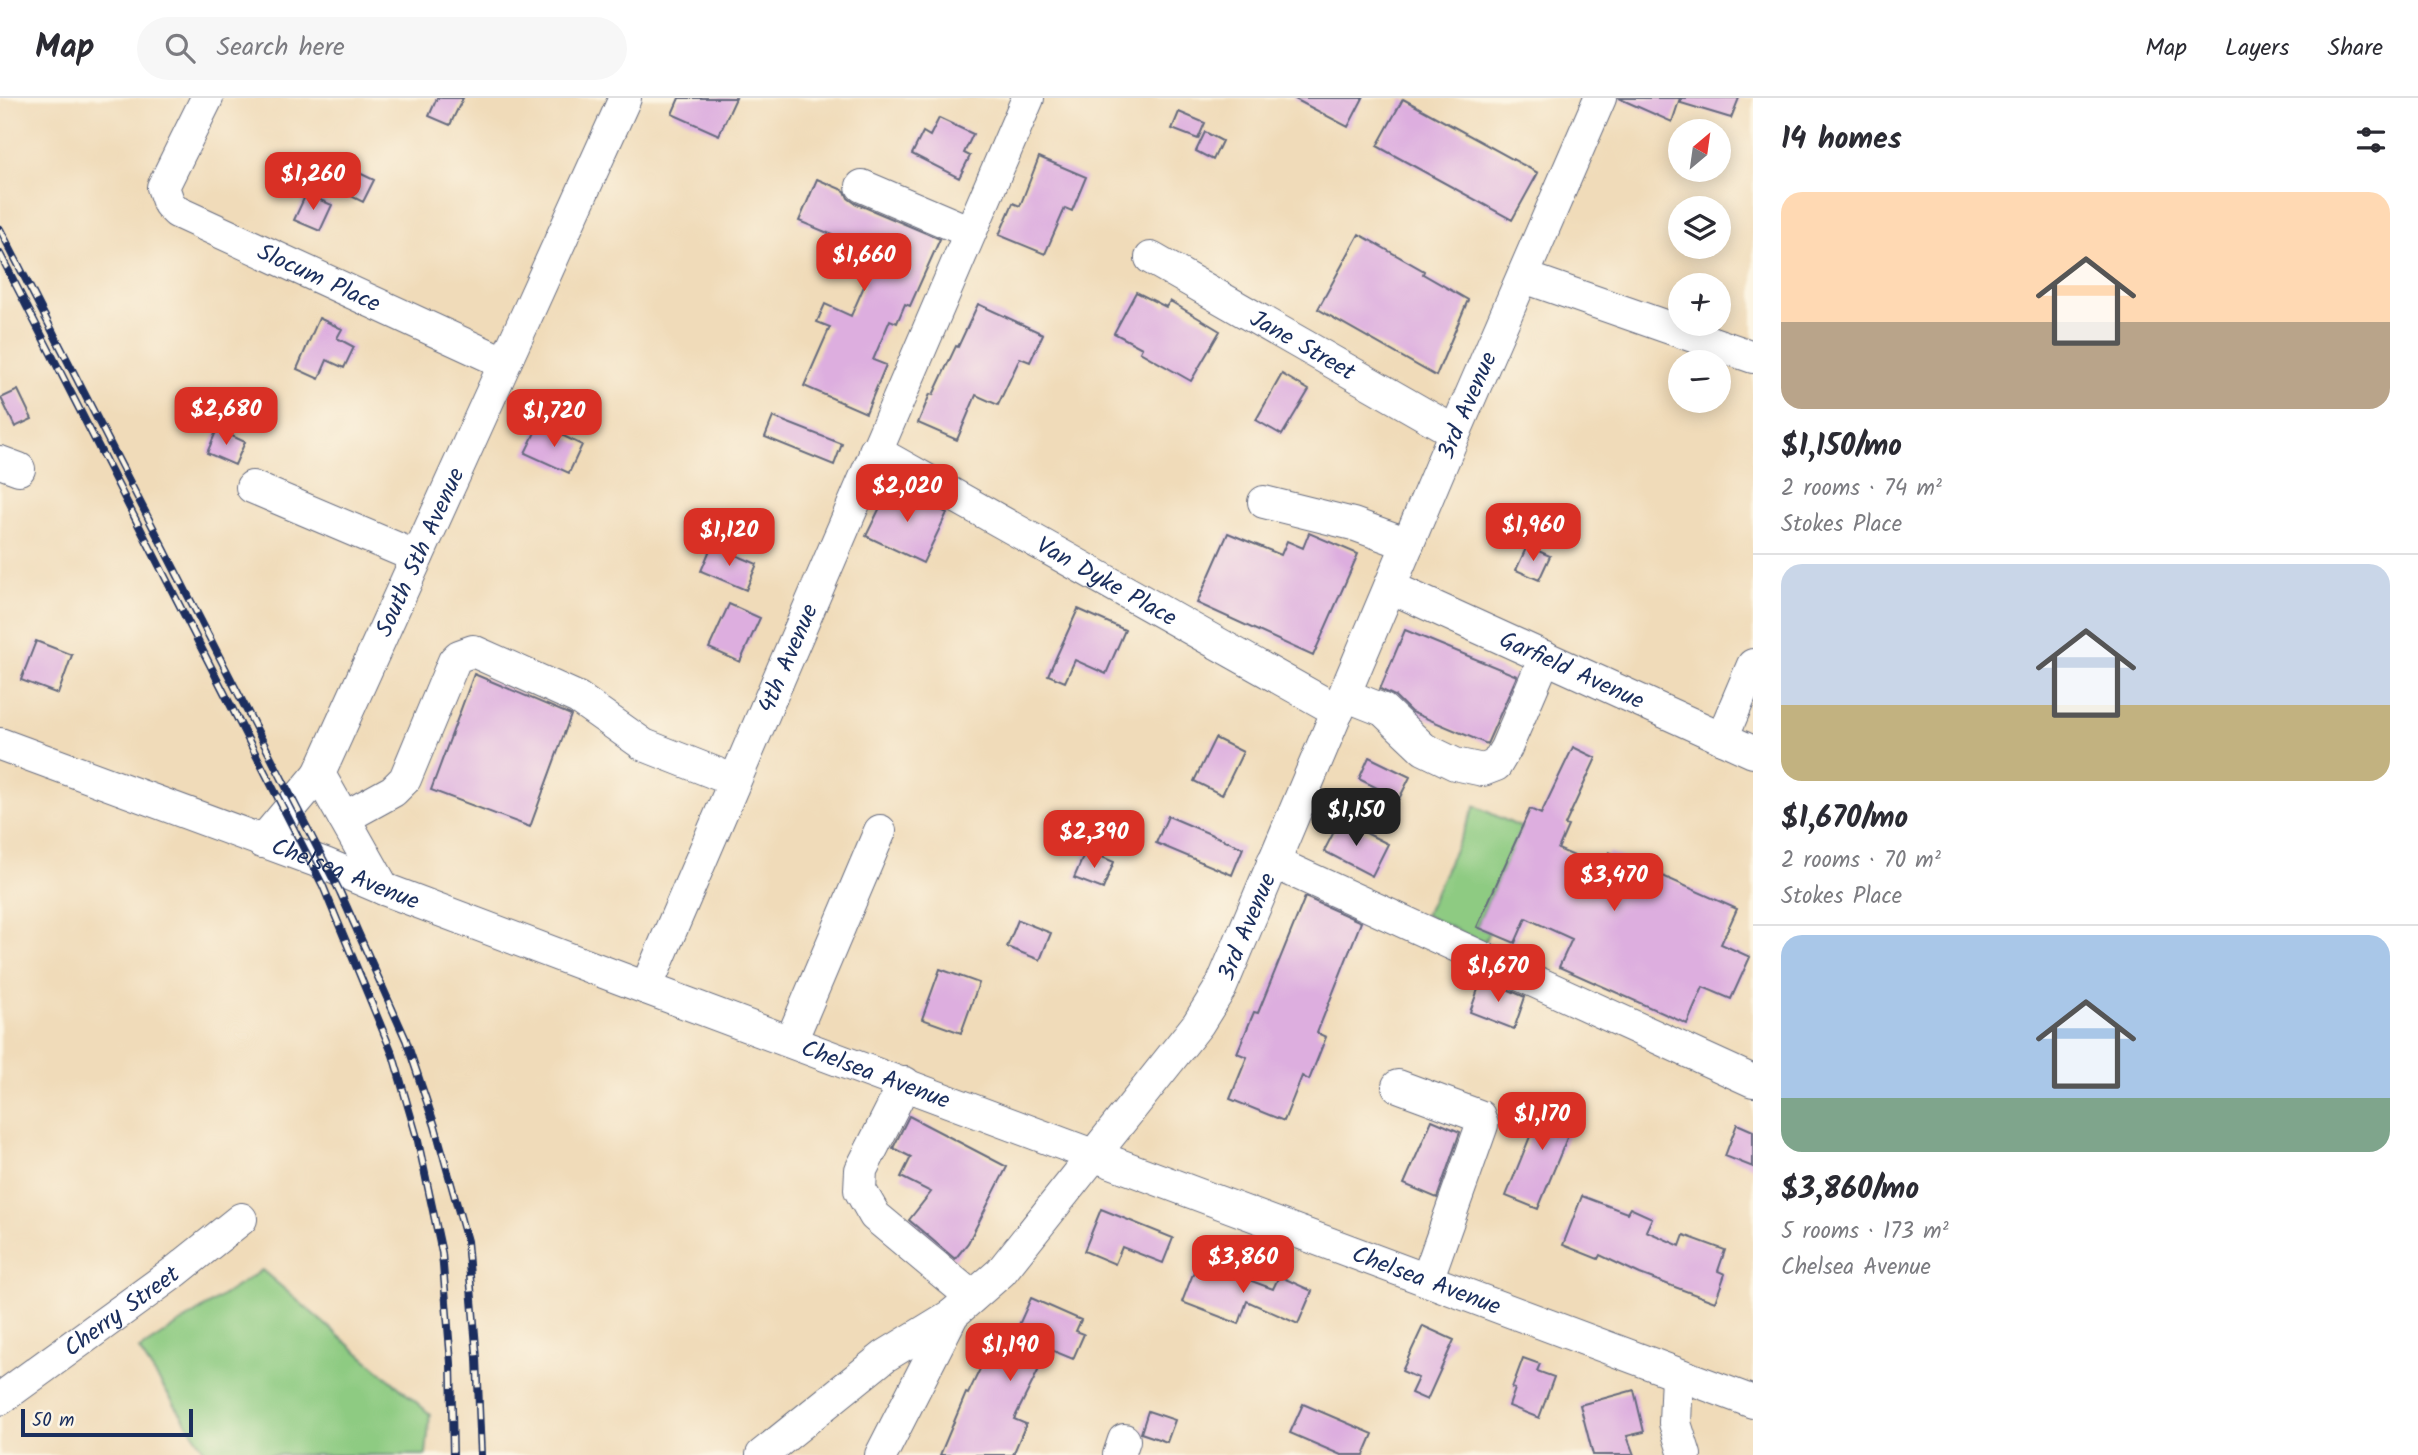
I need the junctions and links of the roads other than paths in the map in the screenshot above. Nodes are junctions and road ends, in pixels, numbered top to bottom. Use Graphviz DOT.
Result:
graph roads {
  1 [pos="207,98"];
  2 [pos="625,98"];
  3 [pos="1028,98"];
  4 [pos="1600,98"];
  5 [pos="862,186"];
  6 [pos="970,232"];
  7 [pos="1151,258"];
  8 [pos="1524,277"];
  9 [pos="1753,357"];
  10 [pos="503,362"];
  11 [pos="1455,432"];
  12 [pos="875,451"];
  13 [pos="252,487"];
  14 [pos="1264,502"];
  15 [pos="1408,544"];
  16 [pos="417,557"];
  17 [pos="1390,587"];
  18 [pos="1545,657"];
  19 [pos="1753,665"];
  20 [pos="1341,703"];
  21 [pos="1722,738"];
  22 [pos="0,744"];
  23 [pos="1753,752"];
  24 [pos="318,774"];
  25 [pos="733,780"];
  26 [pos="344,818"];
  27 [pos="880,831"];
  28 [pos="262,842"];
  29 [pos="1273,862"];
  30 [pos="384,889"];
  31 [pos="646,988"];
  32 [pos="791,1041"];
  33 [pos="1753,1081"];
  34 [pos="905,1083"];
  35 [pos="1398,1086"];
  36 [pos="1095,1154"];
  37 [pos="241,1219"];
  38 [pos="1427,1280"];
  39 [pos="962,1306"];
  40 [pos="1677,1375"];
  41 [pos="0,1399"];
  42 [pos="1753,1402"];
  43 [pos="762,1455"];
  44 [pos="881,1455"];
  45 [pos="1685,1455"];
  1 -- 10 [label="street, Slocum Place"];
  2 -- 10 [label="street, South 5th Avenue"];
  3 -- 6 [label="street, 4th Avenue"];
  4 -- 8 [label="street, 3rd Avenue"];
  5 -- 6 [label="street"];
  6 -- 12 [label="street, 4th Avenue"];
  7 -- 11 [label="street, Jane Street"];
  8 -- 9 [label="street"];
  8 -- 11 [label="street, 3rd Avenue"];
  10 -- 16 [label="street, South 5th Avenue"];
  11 -- 15 [label="street, 3rd Avenue"];
  12 -- 20 [label="street, Van Dyke Place"];
  12 -- 25 [label="street, 4th Avenue"];
  13 -- 16 [label="street"];
  14 -- 15 [label="street"];
  15 -- 17 [label="street, 3rd Avenue"];
  16 -- 24 [label="street, South 5th Avenue"];
  17 -- 18 [label="street, Garfield Avenue"];
  17 -- 20 [label="street, 3rd Avenue"];
  18 -- 20 [label="street, Van Dyke Place"];
  18 -- 21 [label="street, Garfield Avenue"];
  19 -- 21 [label="street"];
  20 -- 29 [label="street, 3rd Avenue"];
  21 -- 23 [label="street, Garfield Avenue"];
  22 -- 28 [label="street, Chelsea Avenue"];
  24 -- 26 [label="street"];
  24 -- 28 [label="street, South 5th Avenue"];
  25 -- 26 [label="street"];
  25 -- 31 [label="street, 4th Avenue"];
  26 -- 30 [label="street"];
  27 -- 32 [label="street"];
  28 -- 30 [label="street, Chelsea Avenue"];
  29 -- 33 [label="street"];
  29 -- 36 [label="street, 3rd Avenue"];
  30 -- 31 [label="street, Chelsea Avenue"];
  31 -- 32 [label="street, Chelsea Avenue"];
  32 -- 34 [label="street, Chelsea Avenue"];
  34 -- 36 [label="street, Chelsea Avenue"];
  34 -- 39 [label="street"];
  35 -- 38 [label="street"];
  36 -- 38 [label="street, Chelsea Avenue"];
  36 -- 39 [label="street, 3rd Avenue"];
  37 -- 41 [label="street, Cherry Street"];
  38 -- 40 [label="street, Chelsea Avenue"];
  39 -- 43 [label="street"];
  39 -- 44 [label="street, 3rd Avenue"];
  40 -- 42 [label="street, Chelsea Avenue"];
  40 -- 45 [label="street"];
}
